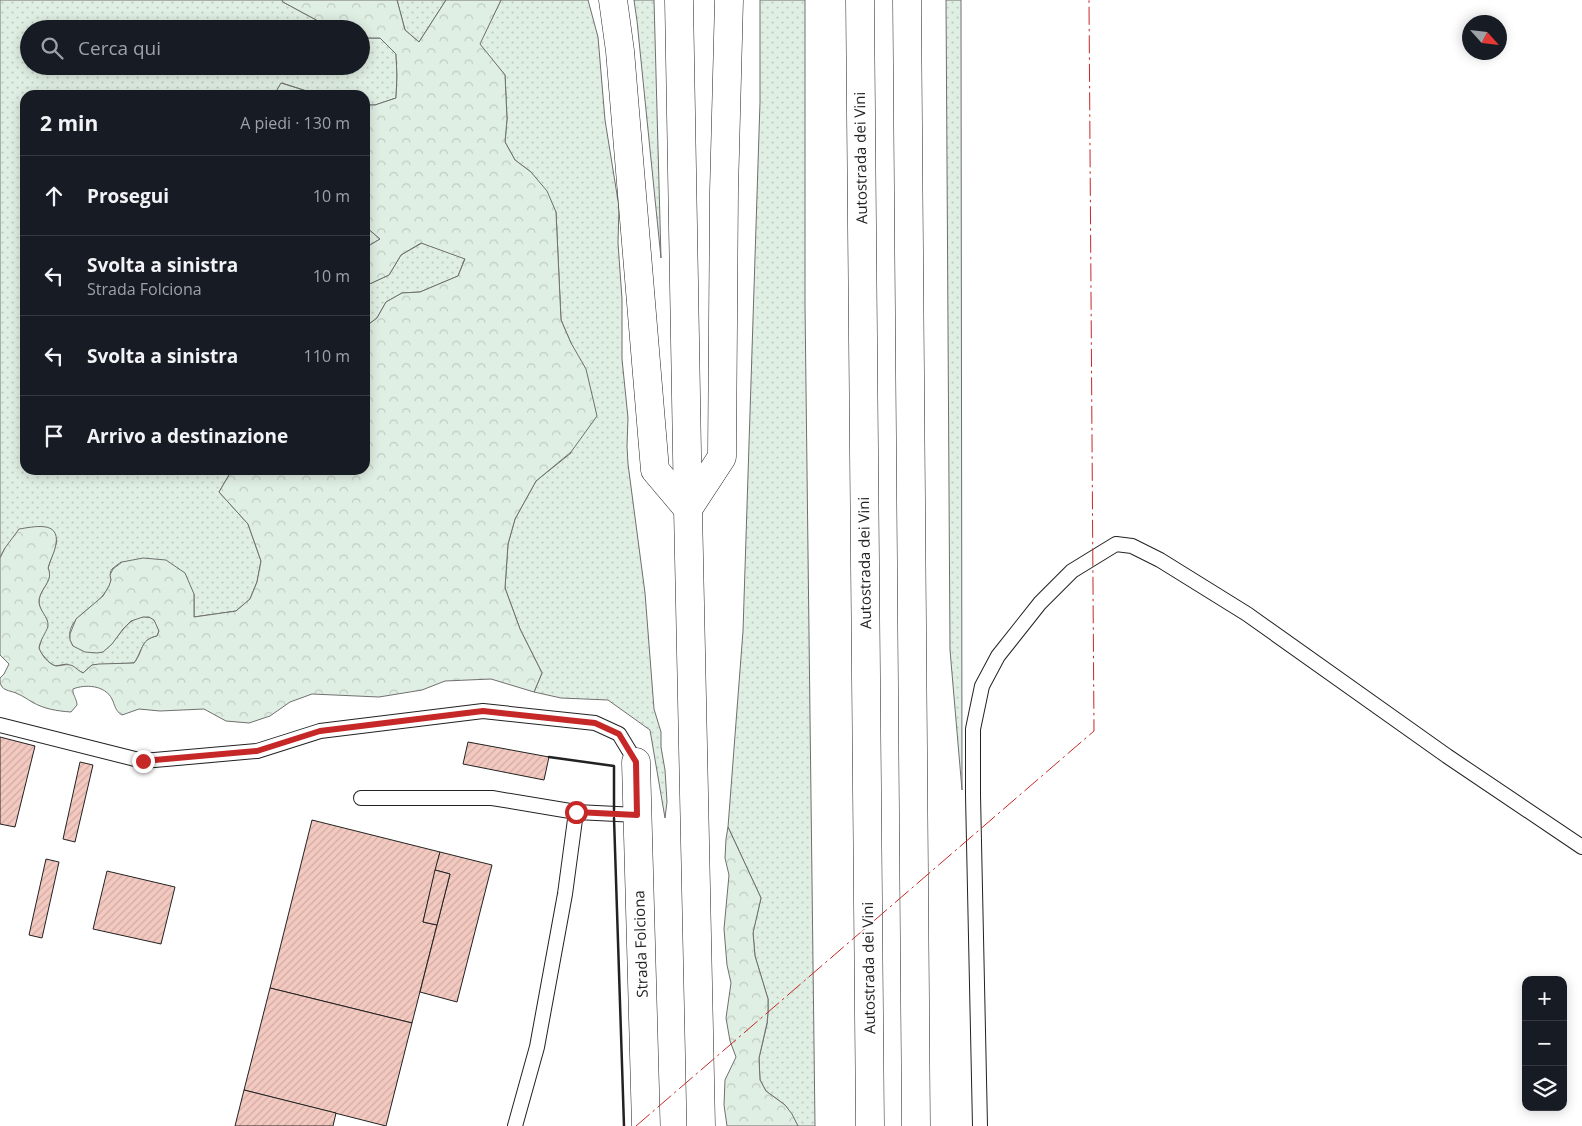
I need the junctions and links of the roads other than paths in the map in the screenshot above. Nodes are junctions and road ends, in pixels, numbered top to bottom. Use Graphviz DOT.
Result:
graph roads {
  1 [pos="613,0"];
  2 [pos="679,0"];
  3 [pos="729,0"];
  4 [pos="860,0"];
  5 [pos="907,0"];
  6 [pos="688,509"];
  7 [pos="0,725"];
  8 [pos="636,762"];
  9 [pos="361,798"];
  10 [pos="576,812"];
  11 [pos="637,815"];
  12 [pos="1582,847"];
  13 [pos="515,1126"];
  14 [pos="646,1126"];
  15 [pos="702,1126"];
  16 [pos="870,1126"];
  17 [pos="916,1126"];
  18 [pos="980,1126"];
  1 -- 6 [label="main road"];
  2 -- 6 [label="main road"];
  3 -- 6 [label="main road"];
  4 -- 16 [label="main road, Autostrada dei Vini"];
  5 -- 17 [label="main road"];
  6 -- 15 [label="main road"];
  7 -- 8 [label="lane"];
  8 -- 11 [label="main road, Strada Folciona"];
  9 -- 10 [label="lane"];
  10 -- 11 [label="lane"];
  10 -- 13 [label="lane"];
  11 -- 14 [label="main road, Strada Folciona"];
  12 -- 18 [label="lane"];
}
